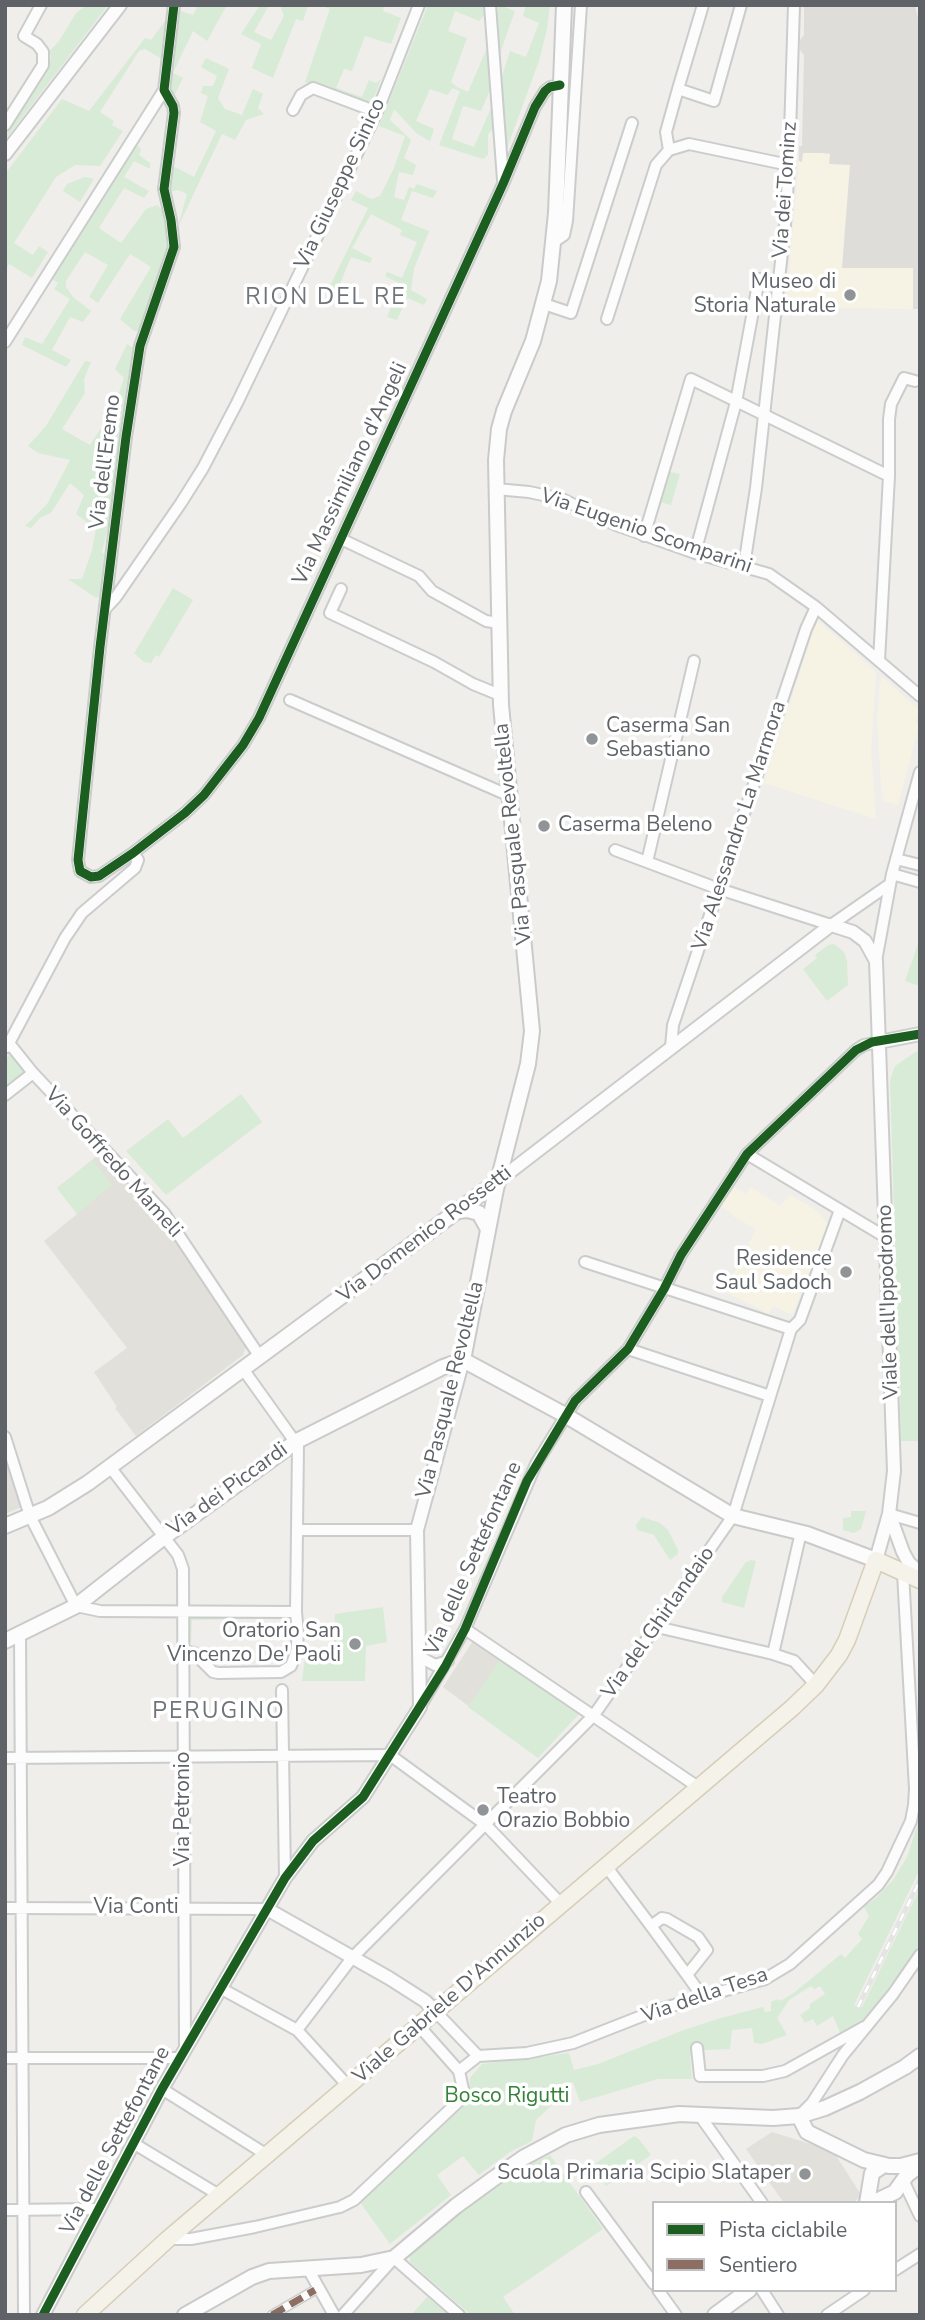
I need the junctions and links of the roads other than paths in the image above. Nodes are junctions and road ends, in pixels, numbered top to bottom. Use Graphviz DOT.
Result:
graph roads {
  1 [pos="41,5"];
  2 [pos="120,5"];
  3 [pos="174,5"];
  4 [pos="419,5"];
  5 [pos="490,5"];
  6 [pos="564,5"];
  7 [pos="704,5"];
  8 [pos="741,5"];
  9 [pos="794,5"];
  10 [pos="583,9"];
  11 [pos="560,85"];
  12 [pos="678,89"];
  13 [pos="164,90"];
  14 [pos="293,110"];
  15 [pos="377,112"];
  16 [pos="632,123"];
  17 [pos="5,125"];
  18 [pos="669,150"];
  19 [pos="5,154"];
  20 [pos="789,165"];
  21 [pos="503,184"];
  22 [pos="554,242"];
  23 [pos="759,279"];
  24 [pos="544,304"];
  25 [pos="607,319"];
  26 [pos="5,342"];
  27 [pos="915,381"];
  28 [pos="736,402"];
  29 [pos="764,415"];
  30 [pos="890,476"];
  31 [pos="496,489"];
  32 [pos="644,536"];
  33 [pos="341,539"];
  34 [pos="695,553"];
  35 [pos="744,566"];
  36 [pos="341,589"];
  37 [pos="816,607"];
  38 [pos="104,609"];
  39 [pos="499,623"];
  40 [pos="694,661"];
  41 [pos="880,661"];
  42 [pos="500,695"];
  43 [pos="920,696"];
  44 [pos="290,699"];
  45 [pos="920,772"];
  46 [pos="510,796"];
  47 [pos="615,850"];
  48 [pos="133,852"];
  49 [pos="896,859"];
  50 [pos="646,862"];
  51 [pos="920,865"];
  52 [pos="891,879"];
  53 [pos="920,882"];
  54 [pos="719,889"];
  55 [pos="831,925"];
  56 [pos="876,961"];
  57 [pos="920,1034"];
  58 [pos="879,1042"];
  59 [pos="7,1046"];
  60 [pos="671,1046"];
  61 [pos="33,1073"];
  62 [pos="5,1095"];
  63 [pos="747,1154"];
  64 [pos="498,1181"];
  65 [pos="840,1210"];
  66 [pos="458,1211"];
  67 [pos="488,1229"];
  68 [pos="887,1238"];
  69 [pos="585,1262"];
  70 [pos="664,1289"];
  71 [pos="791,1329"];
  72 [pos="628,1349"];
  73 [pos="260,1357"];
  74 [pos="463,1360"];
  75 [pos="243,1369"];
  76 [pos="771,1396"];
  77 [pos="565,1415"];
  78 [pos="5,1437"];
  79 [pos="297,1441"];
  80 [pos="110,1467"];
  81 [pos="889,1514"];
  82 [pos="30,1516"];
  83 [pos="733,1516"];
  84 [pos="920,1523"];
  85 [pos="5,1526"];
  86 [pos="298,1530"];
  87 [pos="417,1530"];
  88 [pos="801,1532"];
  89 [pos="164,1536"];
  90 [pos="876,1560"];
  91 [pos="912,1573"];
  92 [pos="920,1580"];
  93 [pos="76,1606"];
  94 [pos="183,1612"];
  95 [pos="296,1612"];
  96 [pos="657,1627"];
  97 [pos="466,1629"];
  98 [pos="20,1634"];
  99 [pos="5,1641"];
  100 [pos="183,1651"];
  101 [pos="774,1654"];
  102 [pos="420,1657"];
  103 [pos="448,1661"];
  104 [pos="816,1685"];
  105 [pos="282,1690"];
  106 [pos="420,1707"];
  107 [pos="594,1715"];
  108 [pos="390,1755"];
  109 [pos="283,1756"];
  110 [pos="184,1757"];
  111 [pos="5,1758"];
  112 [pos="21,1758"];
  113 [pos="698,1787"];
  114 [pos="486,1825"];
  115 [pos="606,1866"];
  116 [pos="285,1878"];
  117 [pos="561,1904"];
  118 [pos="5,1908"];
  119 [pos="22,1908"];
  120 [pos="184,1908"];
  121 [pos="267,1909"];
  122 [pos="651,1926"];
  123 [pos="920,1955"];
  124 [pos="352,1958"];
  125 [pos="687,1975"];
  126 [pos="222,1989"];
  127 [pos="702,1996"];
  128 [pos="436,2012"];
  129 [pos="419,2026"];
  130 [pos="864,2026"];
  131 [pos="297,2030"];
  132 [pos="697,2048"];
  133 [pos="182,2054"];
  134 [pos="478,2056"];
  135 [pos="920,2056"];
  136 [pos="5,2058"];
  137 [pos="23,2058"];
  138 [pos="459,2071"];
  139 [pos="348,2086"];
  140 [pos="162,2089"];
  141 [pos="698,2113"];
  142 [pos="799,2116"];
  143 [pos="133,2143"];
  144 [pos="852,2154"];
  145 [pos="267,2155"];
  146 [pos="920,2163"];
  147 [pos="886,2166"];
  148 [pos="871,2180"];
  149 [pos="898,2186"];
  150 [pos="586,2192"];
  151 [pos="219,2196"];
  152 [pos="761,2201"];
  153 [pos="867,2201"];
  154 [pos="875,2201"];
  155 [pos="97,2209"];
  156 [pos="5,2210"];
  157 [pos="23,2210"];
  158 [pos="920,2216"];
  159 [pos="168,2239"];
  160 [pos="920,2254"];
  161 [pos="394,2258"];
  162 [pos="307,2267"];
  163 [pos="897,2269"];
  164 [pos="652,2281"];
  165 [pos="315,2290"];
  166 [pos="659,2292"];
  167 [pos="746,2292"];
  168 [pos="763,2292"];
  169 [pos="861,2292"];
  170 [pos="44,2313"];
  171 [pos="24,2315"];
  172 [pos="85,2315"];
  173 [pos="185,2315"];
  174 [pos="272,2315"];
  175 [pos="334,2315"];
  176 [pos="343,2315"];
  177 [pos="459,2315"];
  178 [pos="676,2315"];
  179 [pos="715,2315"];
  180 [pos="778,2315"];
  181 [pos="827,2315"];
  1 -- 17 [label="street"];
  2 -- 19 [label="street"];
  3 -- 13 [label="street, Via dell'Eremo"];
  4 -- 15 [label="street, Via Giuseppe Sinico"];
  5 -- 21 [label="street"];
  6 -- 11 [label="main road, Via Pasquale Revoltella"];
  7 -- 12 [label="street"];
  8 -- 12 [label="street"];
  9 -- 20 [label="street, Via dei Tominz"];
  10 -- 22 [label="street"];
  11 -- 21 [label="street, Via Massimiliano d'Angeli"];
  11 -- 22 [label="main road, Via Pasquale Revoltella"];
  12 -- 18 [label="street"];
  13 -- 26 [label="street"];
  13 -- 38 [label="street, Via dell'Eremo"];
  14 -- 15 [label="street"];
  15 -- 38 [label="street, Via Giuseppe Sinico"];
  16 -- 24 [label="street"];
  18 -- 20 [label="street"];
  18 -- 25 [label="street"];
  20 -- 29 [label="street, Via dei Tominz"];
  21 -- 33 [label="street, Via Massimiliano d'Angeli"];
  22 -- 24 [label="main road, Via Pasquale Revoltella"];
  23 -- 28 [label="street"];
  24 -- 31 [label="main road, Via Pasquale Revoltella"];
  27 -- 30 [label="street"];
  28 -- 29 [label="street"];
  28 -- 32 [label="street"];
  28 -- 34 [label="street"];
  29 -- 30 [label="street"];
  29 -- 35 [label="street, Via dei Tominz"];
  30 -- 41 [label="street"];
  31 -- 32 [label="street, Via Eugenio Scomparini"];
  31 -- 39 [label="main road, Via Pasquale Revoltella"];
  32 -- 34 [label="street, Via Eugenio Scomparini"];
  33 -- 39 [label="street"];
  33 -- 48 [label="street, Via Massimiliano d'Angeli"];
  34 -- 35 [label="street, Via Eugenio Scomparini"];
  35 -- 37 [label="street, Via Eugenio Scomparini"];
  36 -- 42 [label="street"];
  37 -- 41 [label="street, Via Eugenio Scomparini"];
  37 -- 54 [label="street, Via Alessandro La Marmora"];
  38 -- 48 [label="street, Via dell'Eremo"];
  39 -- 42 [label="main road, Via Pasquale Revoltella"];
  40 -- 50 [label="street"];
  41 -- 43 [label="street, Via Eugenio Scomparini"];
  42 -- 46 [label="main road, Via Pasquale Revoltella"];
  44 -- 46 [label="street"];
  45 -- 49 [label="street"];
  46 -- 64 [label="main road, Via Pasquale Revoltella"];
  47 -- 50 [label="street"];
  48 -- 59 [label="street"];
  49 -- 51 [label="street"];
  49 -- 52 [label="street"];
  50 -- 54 [label="street"];
  52 -- 53 [label="street"];
  52 -- 55 [label="street"];
  52 -- 56 [label="street"];
  54 -- 55 [label="street"];
  54 -- 60 [label="street, Via Alessandro La Marmora"];
  55 -- 56 [label="street"];
  55 -- 60 [label="street, Via Domenico Rossetti"];
  56 -- 58 [label="street, Viale dell'Ippodromo"];
  57 -- 58 [label="street"];
  58 -- 63 [label="street, Via delle Settefontane"];
  58 -- 68 [label="street, Viale dell'Ippodromo"];
  59 -- 61 [label="street, Via Goffredo Mameli"];
  60 -- 64 [label="street, Via Domenico Rossetti"];
  61 -- 62 [label="street"];
  61 -- 73 [label="street, Via Goffredo Mameli"];
  63 -- 65 [label="street"];
  63 -- 70 [label="street, Via delle Settefontane"];
  64 -- 66 [label="main road, Via Domenico Rossetti"];
  64 -- 67 [label="main road, Via Pasquale Revoltella"];
  65 -- 68 [label="street"];
  65 -- 71 [label="street, Via del Ghirlandaio"];
  66 -- 67 [label="main road"];
  66 -- 73 [label="main road, Via Domenico Rossetti"];
  67 -- 74 [label="main road, Via Pasquale Revoltella"];
  68 -- 81 [label="street, Viale dell'Ippodromo"];
  69 -- 70 [label="street"];
  70 -- 71 [label="street"];
  70 -- 72 [label="street, Via delle Settefontane"];
  71 -- 76 [label="street, Via del Ghirlandaio"];
  72 -- 76 [label="street"];
  72 -- 77 [label="street, Via delle Settefontane"];
  73 -- 75 [label="main road, Via Domenico Rossetti"];
  74 -- 77 [label="main road"];
  74 -- 79 [label="main road, Via dei Piccardi"];
  74 -- 87 [label="street, Via Pasquale Revoltella"];
  75 -- 79 [label="street"];
  75 -- 80 [label="main road, Via Domenico Rossetti"];
  76 -- 83 [label="street, Via del Ghirlandaio"];
  77 -- 83 [label="main road"];
  77 -- 97 [label="street, Via delle Settefontane"];
  78 -- 82 [label="street"];
  79 -- 86 [label="street"];
  79 -- 89 [label="main road, Via dei Piccardi"];
  80 -- 82 [label="main road, Via Domenico Rossetti"];
  80 -- 89 [label="street, Via Petronio"];
  81 -- 84 [label="street"];
  81 -- 90 [label="street, Viale dell'Ippodromo"];
  81 -- 91 [label="street"];
  82 -- 85 [label="main road, Via Domenico Rossetti"];
  82 -- 93 [label="street"];
  83 -- 88 [label="main road"];
  83 -- 96 [label="street, Via del Ghirlandaio"];
  86 -- 87 [label="street"];
  86 -- 95 [label="street"];
  87 -- 102 [label="street, Via Pasquale Revoltella"];
  88 -- 90 [label="main road"];
  88 -- 101 [label="street"];
  89 -- 93 [label="main road, Via dei Piccardi"];
  89 -- 94 [label="street, Via Petronio"];
  90 -- 91 [label="main road"];
  90 -- 104 [label="main road, Viale Gabriele D'Annunzio"];
  91 -- 92 [label="main road"];
  91 -- 127 [label="street, Via della Tesa"];
  93 -- 94 [label="street"];
  93 -- 98 [label="main road, Via dei Piccardi"];
  94 -- 95 [label="street"];
  94 -- 100 [label="street, Via Petronio"];
  95 -- 100 [label="street"];
  96 -- 101 [label="street"];
  96 -- 107 [label="street, Via del Ghirlandaio"];
  97 -- 103 [label="street, Via delle Settefontane"];
  97 -- 107 [label="street"];
  98 -- 99 [label="main road, Via dei Piccardi"];
  98 -- 112 [label="street"];
  100 -- 110 [label="street, Via Petronio"];
  101 -- 104 [label="street"];
  102 -- 103 [label="street"];
  102 -- 106 [label="street, Via Pasquale Revoltella"];
  103 -- 106 [label="street, Via delle Settefontane"];
  104 -- 113 [label="main road, Viale Gabriele D'Annunzio"];
  105 -- 109 [label="street"];
  106 -- 108 [label="street, Via delle Settefontane"];
  107 -- 113 [label="street"];
  107 -- 114 [label="street, Via del Ghirlandaio"];
  108 -- 109 [label="street"];
  108 -- 114 [label="street"];
  108 -- 116 [label="street, Via delle Settefontane"];
  109 -- 110 [label="street"];
  109 -- 116 [label="street"];
  110 -- 112 [label="street"];
  110 -- 120 [label="street, Via Petronio"];
  111 -- 112 [label="street"];
  112 -- 119 [label="street"];
  113 -- 115 [label="main road, Viale Gabriele D'Annunzio"];
  114 -- 117 [label="street"];
  114 -- 124 [label="street, Via del Ghirlandaio"];
  115 -- 117 [label="main road, Viale Gabriele D'Annunzio"];
  115 -- 122 [label="street"];
  116 -- 121 [label="street, Via delle Settefontane"];
  117 -- 128 [label="main road, Viale Gabriele D'Annunzio"];
  118 -- 119 [label="street, Via Conti"];
  119 -- 120 [label="street, Via Conti"];
  119 -- 137 [label="street"];
  120 -- 121 [label="street, Via Conti"];
  120 -- 133 [label="street, Via Petronio"];
  121 -- 124 [label="street"];
  121 -- 126 [label="street, Via delle Settefontane"];
  122 -- 125 [label="street"];
  122 -- 125 [label="street"];
  123 -- 130 [label="street"];
  124 -- 128 [label="street"];
  124 -- 131 [label="street, Via del Ghirlandaio"];
  125 -- 127 [label="street"];
  126 -- 131 [label="street"];
  126 -- 133 [label="street, Via delle Settefontane"];
  127 -- 134 [label="street, Via della Tesa"];
  128 -- 129 [label="main road, Viale Gabriele D'Annunzio"];
  128 -- 134 [label="street"];
  129 -- 138 [label="street"];
  129 -- 139 [label="main road, Viale Gabriele D'Annunzio"];
  130 -- 132 [label="street"];
  130 -- 142 [label="street"];
  131 -- 139 [label="street"];
  133 -- 137 [label="street"];
  133 -- 140 [label="street, Via delle Settefontane"];
  134 -- 138 [label="street"];
  135 -- 142 [label="main road"];
  136 -- 137 [label="street"];
  137 -- 157 [label="street"];
  138 -- 159 [label="street"];
  139 -- 145 [label="main road, Viale Gabriele D'Annunzio"];
  140 -- 143 [label="street, Via delle Settefontane"];
  140 -- 145 [label="street"];
  141 -- 142 [label="main road"];
  141 -- 152 [label="street"];
  141 -- 161 [label="main road"];
  142 -- 144 [label="main road"];
  143 -- 151 [label="street"];
  143 -- 155 [label="street, Via delle Settefontane"];
  144 -- 147 [label="main road"];
  144 -- 148 [label="main road"];
  145 -- 151 [label="main road, Viale Gabriele D'Annunzio"];
  146 -- 147 [label="main road"];
  146 -- 149 [label="main road"];
  147 -- 148 [label="main road"];
  147 -- 149 [label="main road"];
  148 -- 149 [label="main road"];
  148 -- 153 [label="main road"];
  149 -- 154 [label="main road"];
  149 -- 158 [label="street"];
  150 -- 164 [label="street"];
  151 -- 159 [label="main road, Viale Gabriele D'Annunzio"];
  155 -- 157 [label="street"];
  155 -- 170 [label="street, Via delle Settefontane"];
  156 -- 157 [label="street"];
  157 -- 171 [label="street"];
  159 -- 172 [label="main road, Viale Gabriele D'Annunzio"];
  160 -- 163 [label="street"];
  161 -- 162 [label="main road"];
  161 -- 176 [label="street"];
  161 -- 177 [label="street"];
  162 -- 173 [label="main road"];
  162 -- 175 [label="street"];
  165 -- 174 [label="street"];
  166 -- 178 [label="street"];
  167 -- 179 [label="main road"];
  168 -- 180 [label="street"];
  169 -- 181 [label="street"];
}
